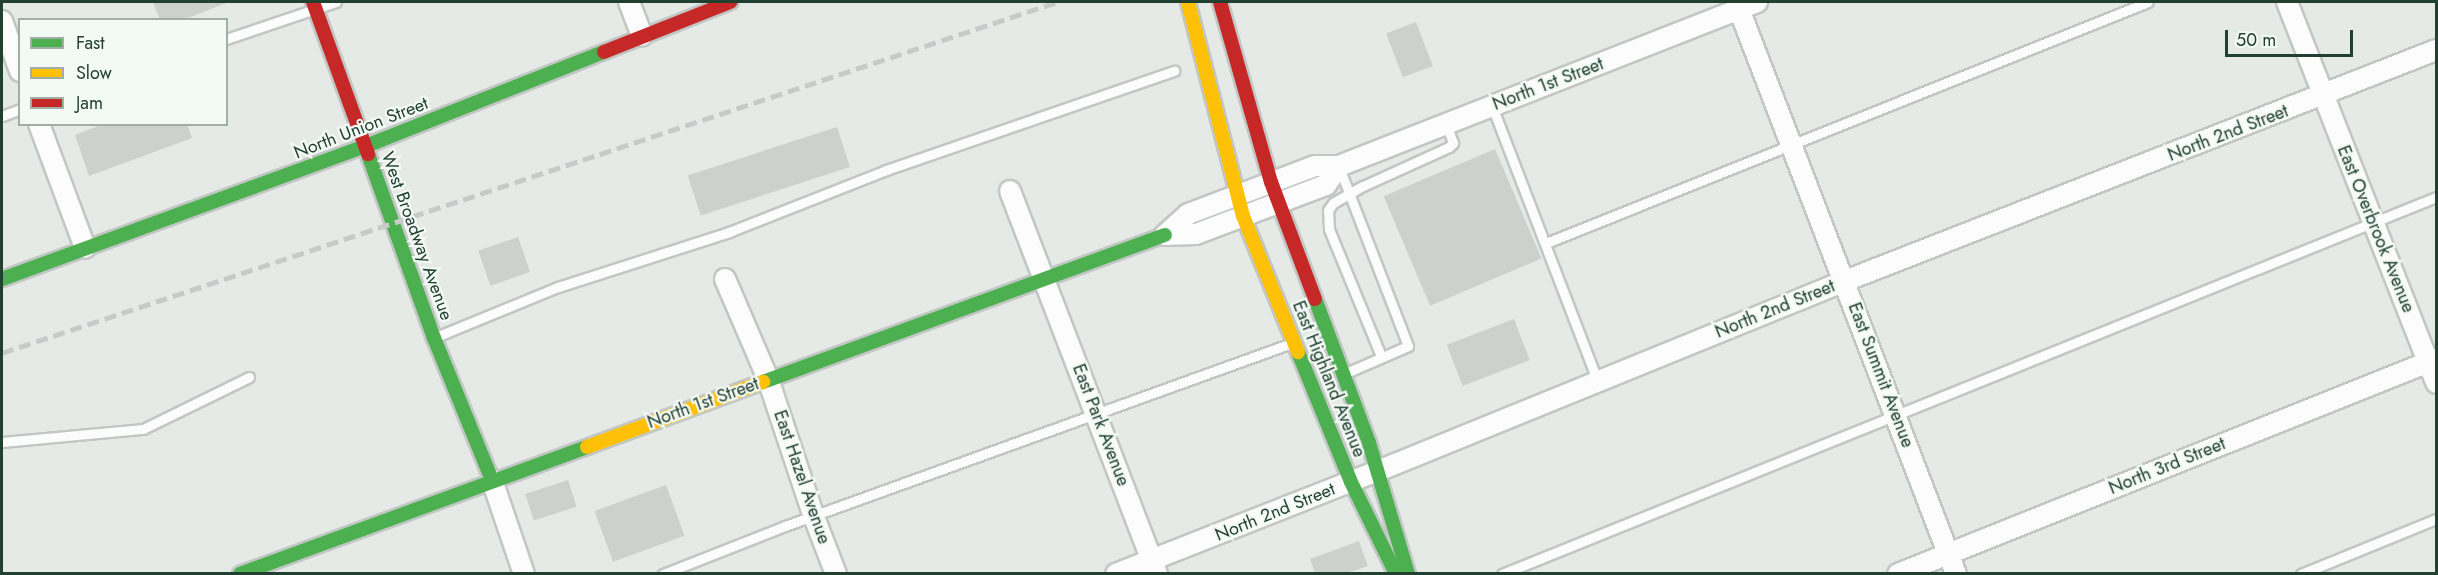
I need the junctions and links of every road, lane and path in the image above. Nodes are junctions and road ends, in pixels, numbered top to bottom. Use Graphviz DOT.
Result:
graph roads {
  1 [pos="336,2"];
  2 [pos="629,2"];
  3 [pos="730,2"];
  4 [pos="1188,2"];
  5 [pos="1220,2"];
  6 [pos="2148,2"];
  7 [pos="2287,2"];
  8 [pos="315,5"];
  9 [pos="1739,6"];
  10 [pos="2,21"];
  11 [pos="642,36"];
  12 [pos="228,38"];
  13 [pos="2436,50"];
  14 [pos="18,65"];
  15 [pos="1174,71"];
  16 [pos="2323,96"];
  17 [pos="1492,106"];
  18 [pos="18,110"];
  19 [pos="2,116"];
  20 [pos="1446,124"];
  21 [pos="40,126"];
  22 [pos="1792,144"];
  23 [pos="366,146"];
  24 [pos="1339,166"];
  25 [pos="1271,182"];
  26 [pos="1010,191"];
  27 [pos="1350,194"];
  28 [pos="1238,195"];
  29 [pos="2436,196"];
  30 [pos="1278,202"];
  31 [pos="1243,216"];
  32 [pos="2373,221"];
  33 [pos="1165,234"];
  34 [pos="1546,243"];
  35 [pos="85,248"];
  36 [pos="1045,277"];
  37 [pos="2,279"];
  38 [pos="725,279"];
  39 [pos="1845,281"];
  40 [pos="434,338"];
  41 [pos="1294,342"];
  42 [pos="1381,357"];
  43 [pos="2432,361"];
  44 [pos="1344,374"];
  45 [pos="249,377"];
  46 [pos="768,379"];
  47 [pos="1598,382"];
  48 [pos="2436,383"];
  49 [pos="1097,414"];
  50 [pos="1896,415"];
  51 [pos="2,442"];
  52 [pos="1378,471"];
  53 [pos="492,480"];
  54 [pos="1351,482"];
  55 [pos="814,516"];
  56 [pos="2436,519"];
  57 [pos="1948,553"];
  58 [pos="1154,567"];
  59 [pos="240,573"];
  60 [pos="524,573"];
  61 [pos="663,573"];
  62 [pos="836,573"];
  63 [pos="1116,573"];
  64 [pos="1396,573"];
  65 [pos="1408,573"];
  66 [pos="1502,573"];
  67 [pos="1898,573"];
  68 [pos="1956,573"];
  69 [pos="2301,573"];
  1 -- 8 [label="lane"];
  2 -- 11 [label="street"];
  3 -- 11 [label="main road, North Union Street"];
  4 -- 28 [label="main road, East Highland Avenue"];
  5 -- 25 [label="main road, East Highland Avenue"];
  6 -- 22 [label="lane"];
  7 -- 16 [label="street, East Overbrook Avenue"];
  8 -- 12 [label="lane"];
  8 -- 23 [label="main road, West Broadway Avenue"];
  9 -- 17 [label="street, North 1st Street"];
  9 -- 22 [label="street, East Summit Avenue"];
  10 -- 14 [label="street"];
  11 -- 23 [label="main road, North Union Street"];
  13 -- 16 [label="street, North 2nd Street"];
  15 -- 40 [label="lane"];
  16 -- 32 [label="street, East Overbrook Avenue"];
  16 -- 39 [label="street, North 2nd Street"];
  17 -- 20 [label="street, North 1st Street"];
  17 -- 34 [label="lane"];
  18 -- 19 [label="lane"];
  20 -- 24 [label="street, North 1st Street"];
  20 -- 27 [label="lane"];
  21 -- 35 [label="street"];
  22 -- 34 [label="lane"];
  22 -- 39 [label="street, East Summit Avenue"];
  23 -- 35 [label="main road, North Union Street"];
  23 -- 40 [label="main road, West Broadway Avenue"];
  24 -- 25 [label="street, North 1st Street"];
  24 -- 27 [label="lane"];
  24 -- 30 [label="street, North 1st Street"];
  25 -- 28 [label="street, North 1st Street"];
  25 -- 30 [label="main road, East Highland Avenue"];
  26 -- 36 [label="street, East Park Avenue"];
  27 -- 42 [label="lane"];
  27 -- 42 [label="lane"];
  28 -- 31 [label="main road, East Highland Avenue"];
  28 -- 33 [label="street, North 1st Street"];
  29 -- 32 [label="lane"];
  30 -- 31 [label="street, North 1st Street"];
  30 -- 44 [label="main road, East Highland Avenue"];
  31 -- 33 [label="street, North 1st Street"];
  31 -- 41 [label="main road, East Highland Avenue"];
  32 -- 43 [label="street, East Overbrook Avenue"];
  32 -- 50 [label="lane"];
  33 -- 36 [label="main road, North 1st Street"];
  34 -- 47 [label="lane"];
  35 -- 37 [label="main road, North Union Street"];
  36 -- 46 [label="main road, North 1st Street"];
  36 -- 49 [label="street, East Park Avenue"];
  38 -- 46 [label="street, East Hazel Avenue"];
  39 -- 47 [label="street, North 2nd Street"];
  39 -- 50 [label="street, East Summit Avenue"];
  40 -- 53 [label="main road, West Broadway Avenue"];
  41 -- 49 [label="lane"];
  41 -- 54 [label="main road, East Highland Avenue"];
  42 -- 44 [label="lane"];
  43 -- 48 [label="street, East Overbrook Avenue"];
  43 -- 57 [label="street, North 3rd Street"];
  44 -- 52 [label="main road, East Highland Avenue"];
  45 -- 51 [label="lane"];
  46 -- 53 [label="main road, North 1st Street"];
  46 -- 55 [label="street, East Hazel Avenue"];
  47 -- 52 [label="street, North 2nd Street"];
  49 -- 55 [label="lane"];
  49 -- 58 [label="street, East Park Avenue"];
  50 -- 57 [label="street, East Summit Avenue"];
  50 -- 66 [label="lane"];
  52 -- 54 [label="street, North 2nd Street"];
  52 -- 65 [label="main road, East Highland Avenue"];
  53 -- 59 [label="main road, North 1st Street"];
  53 -- 60 [label="street"];
  54 -- 58 [label="street, North 2nd Street"];
  54 -- 64 [label="main road, East Highland Avenue"];
  55 -- 61 [label="lane"];
  55 -- 62 [label="street, East Hazel Avenue"];
  56 -- 69 [label="lane"];
  57 -- 67 [label="street, North 3rd Street"];
  57 -- 68 [label="street, East Summit Avenue"];
  58 -- 63 [label="street, North 2nd Street"];
}
